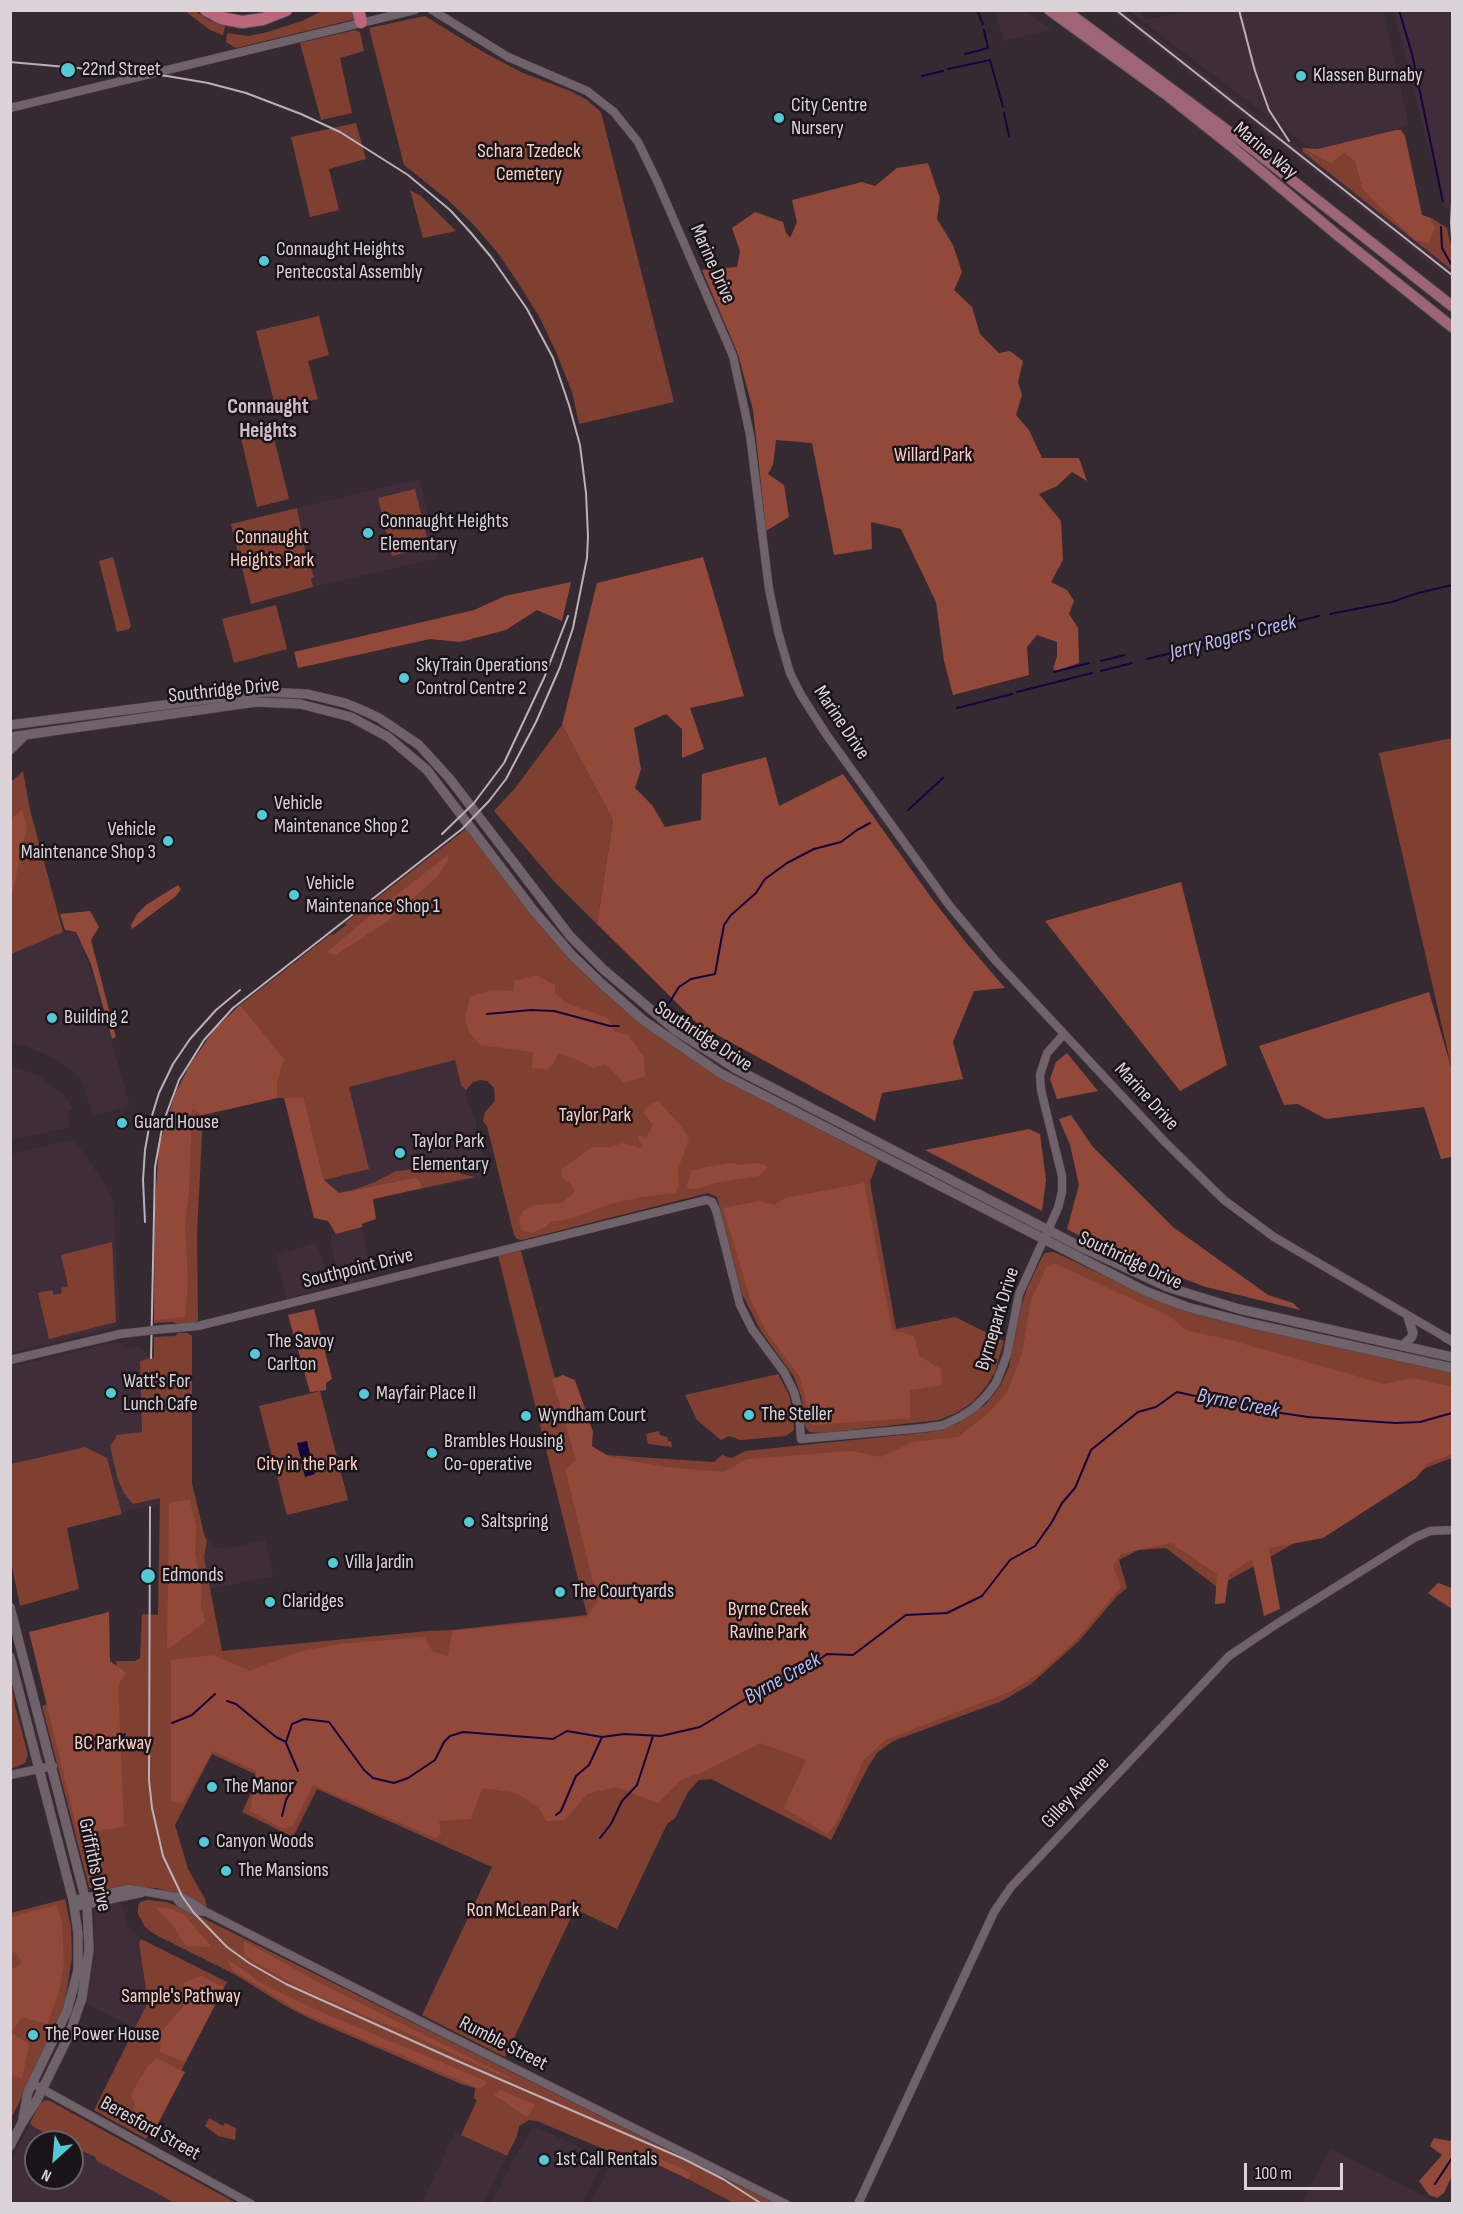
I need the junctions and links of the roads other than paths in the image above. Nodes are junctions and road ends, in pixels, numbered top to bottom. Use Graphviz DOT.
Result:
graph roads {
  1 [pos="206,10"];
  2 [pos="224,10"];
  3 [pos="263,10"];
  4 [pos="286,10"];
  5 [pos="414,10"];
  6 [pos="432,10"];
  7 [pos="1049,10"];
  8 [pos="1065,10"];
  9 [pos="360,16"];
  10 [pos="10,108"];
  11 [pos="1452,306"];
  12 [pos="1452,327"];
  13 [pos="10,726"];
  14 [pos="397,729"];
  15 [pos="380,731"];
  16 [pos="26,735"];
  17 [pos="10,737"];
  18 [pos="10,750"];
  19 [pos="1064,1034"];
  20 [pos="1049,1230"];
  21 [pos="1044,1240"];
  22 [pos="1408,1317"];
  23 [pos="1449,1339"];
  24 [pos="1402,1346"];
  25 [pos="1452,1357"];
  26 [pos="10,1360"];
  27 [pos="1452,1368"];
  28 [pos="801,1439"];
  29 [pos="1452,1530"];
  30 [pos="10,1607"];
  31 [pos="10,1657"];
  32 [pos="53,1766"];
  33 [pos="40,1769"];
  34 [pos="10,1775"];
  35 [pos="86,1901"];
  36 [pos="74,1904"];
  37 [pos="33,2084"];
  38 [pos="43,2089"];
  39 [pos="22,2123"];
  40 [pos="10,2146"];
  41 [pos="251,2204"];
  42 [pos="786,2204"];
  43 [pos="858,2204"];
  1 -- 4 [label="highway"];
  2 -- 3 [label="highway"];
  5 -- 9 [label="street"];
  6 -- 19 [label="street, Marine Drive"];
  7 -- 12 [label="main road, Marine Way"];
  8 -- 11 [label="main road, Marine Way"];
  9 -- 10 [label="street"];
  13 -- 14 [label="main road, Southridge Drive"];
  14 -- 15 [label="main road"];
  14 -- 20 [label="main road, Southridge Drive"];
  15 -- 16 [label="main road, Southridge Drive"];
  15 -- 21 [label="main road, Southridge Drive"];
  16 -- 17 [label="main road, Southridge Drive"];
  16 -- 18 [label="main road"];
  19 -- 20 [label="street, Byrnepark Drive"];
  19 -- 22 [label="street, Marine Drive"];
  20 -- 21 [label="street, Byrnepark Drive"];
  20 -- 24 [label="main road, Southridge Drive"];
  21 -- 27 [label="main road, Southridge Drive"];
  21 -- 28 [label="street, Byrnepark Drive"];
  22 -- 23 [label="street, Marine Drive"];
  22 -- 24 [label="main road"];
  24 -- 25 [label="main road, Southridge Drive"];
  26 -- 28 [label="street, Southpoint Drive"];
  29 -- 43 [label="street, Gilley Avenue"];
  30 -- 32 [label="main road, Griffiths Drive"];
  31 -- 33 [label="main road, Griffiths Drive"];
  32 -- 33 [label="street"];
  32 -- 35 [label="main road, Griffiths Drive"];
  33 -- 34 [label="street"];
  33 -- 36 [label="main road, Griffiths Drive"];
  35 -- 36 [label="street, Rumble Street"];
  35 -- 38 [label="main road, Griffiths Drive"];
  35 -- 42 [label="street, Rumble Street"];
  36 -- 37 [label="main road, Griffiths Drive"];
  37 -- 38 [label="street, Beresford Street"];
  37 -- 39 [label="main road, Griffiths Drive"];
  38 -- 39 [label="main road, Griffiths Drive"];
  38 -- 41 [label="street, Beresford Street"];
  39 -- 40 [label="main road, Griffiths Drive"];
}
